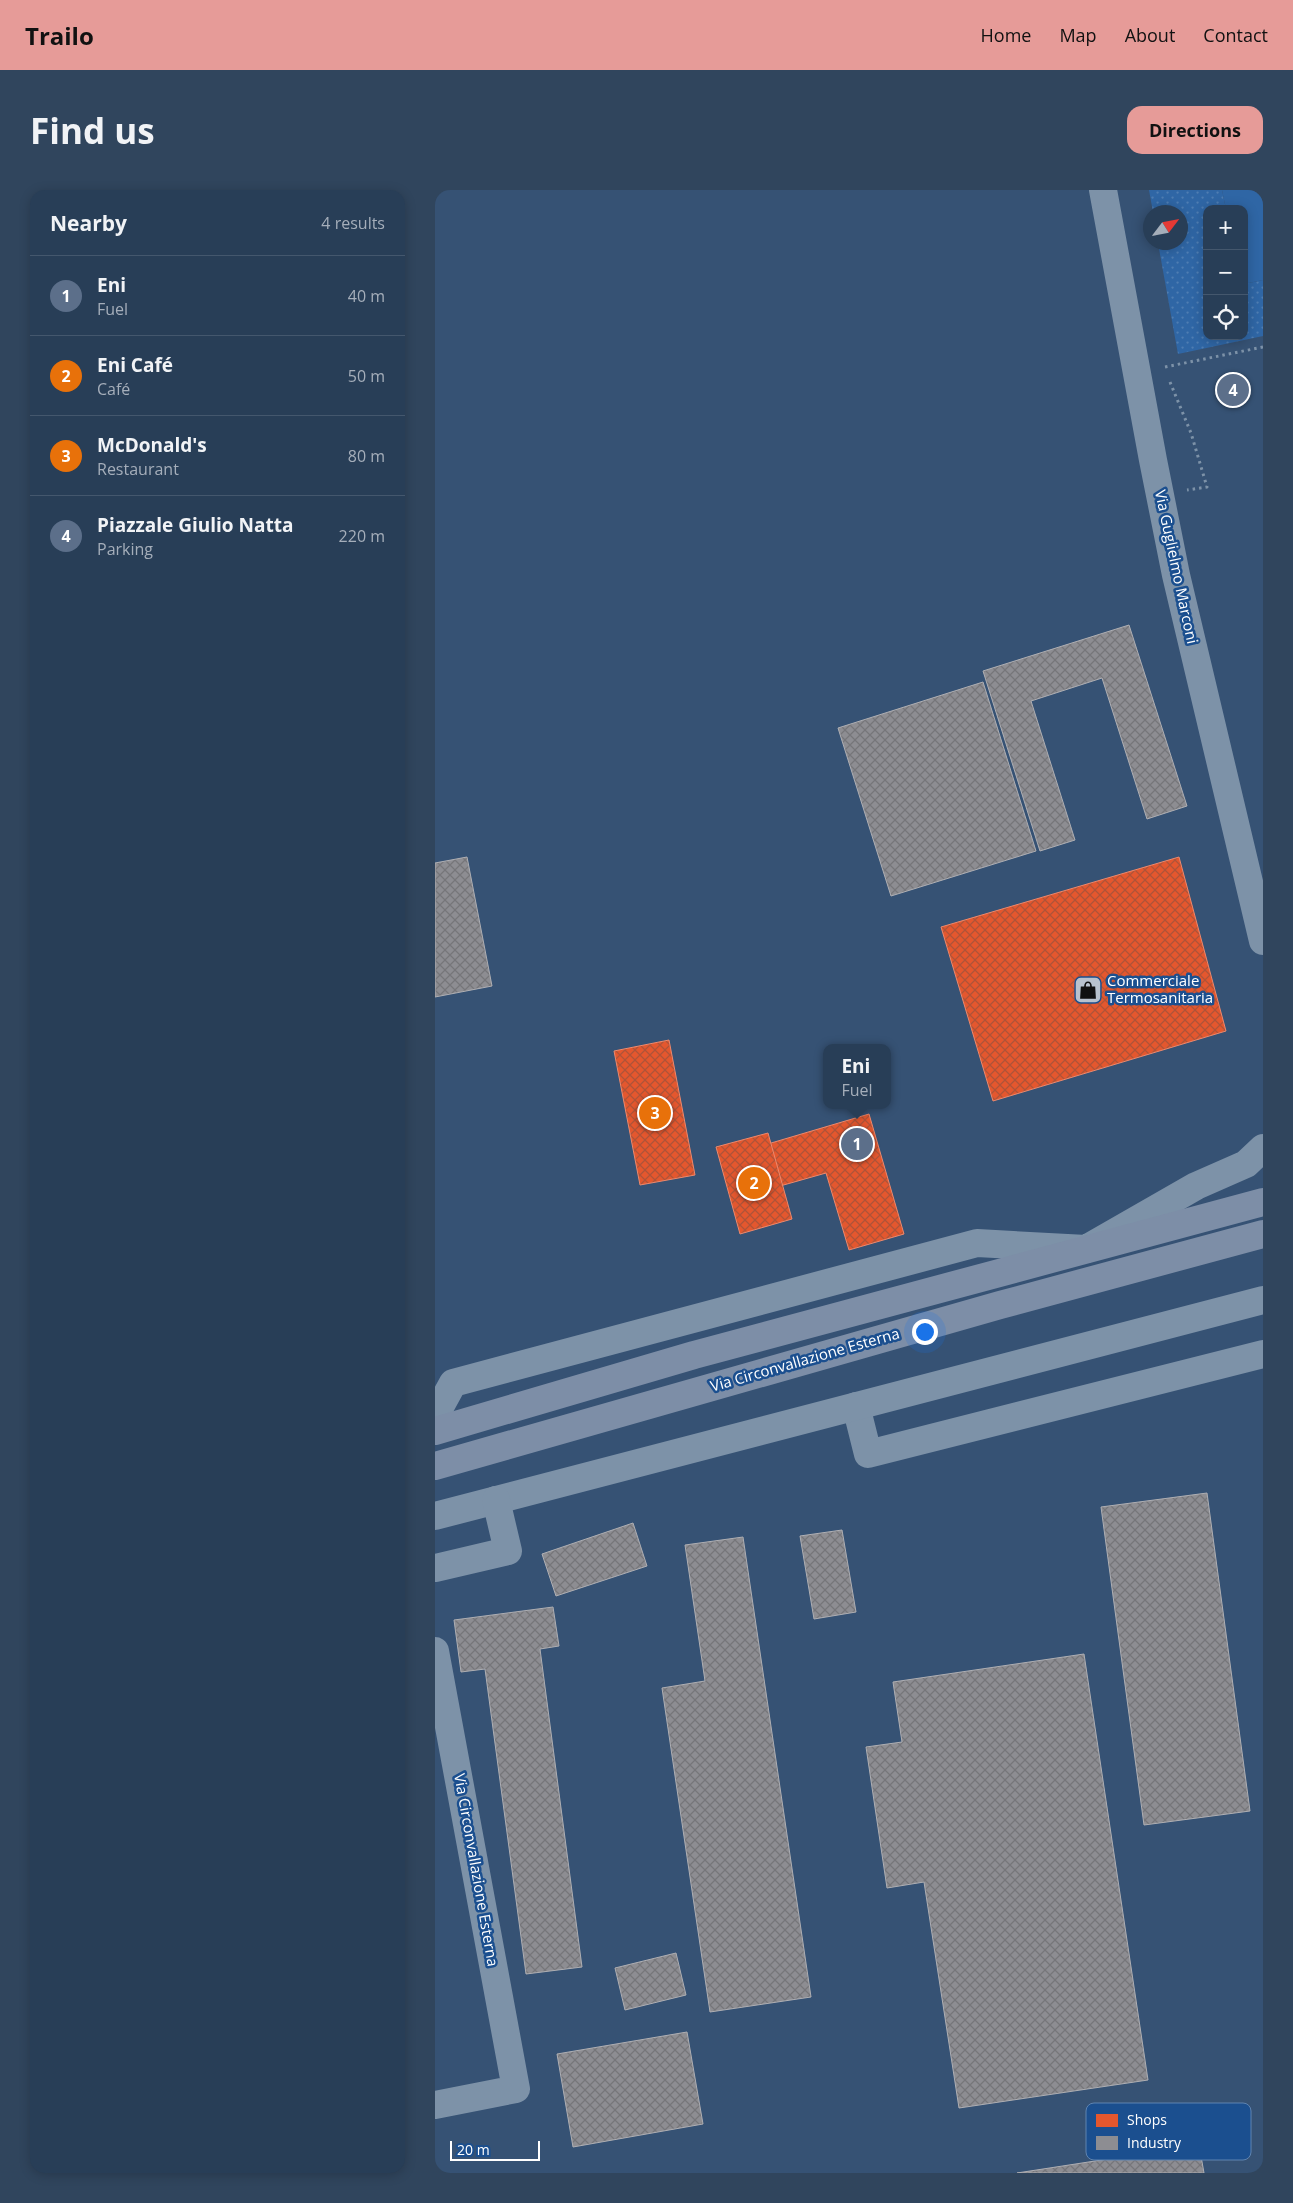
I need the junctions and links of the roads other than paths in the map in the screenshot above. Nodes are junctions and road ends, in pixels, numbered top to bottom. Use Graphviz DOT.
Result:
graph roads {
  1 [pos="1103,190"];
  2 [pos="1263,941"];
  3 [pos="1254,1156"];
  4 [pos="1263,1202"];
  5 [pos="1263,1234"];
  6 [pos="1086,1249"];
  7 [pos="1263,1300"];
  8 [pos="1263,1354"];
  9 [pos="856,1406"];
  10 [pos="435,1416"];
  11 [pos="435,1431"];
  12 [pos="435,1466"];
  13 [pos="496,1500"];
  14 [pos="435,1516"];
  15 [pos="435,1568"];
  16 [pos="435,1651"];
  17 [pos="435,2105"];
  1 -- 2 [label="street, Via Guglielmo Marconi"];
  3 -- 6 [label="street"];
  4 -- 6 [label="main road"];
  5 -- 12 [label="main road, Via Circonvallazione Esterna"];
  6 -- 10 [label="street"];
  6 -- 11 [label="main road"];
  7 -- 9 [label="street"];
  8 -- 9 [label="street"];
  9 -- 13 [label="street"];
  13 -- 14 [label="street"];
  13 -- 15 [label="street"];
  16 -- 17 [label="street, Via Circonvallazione Esterna"];
}
